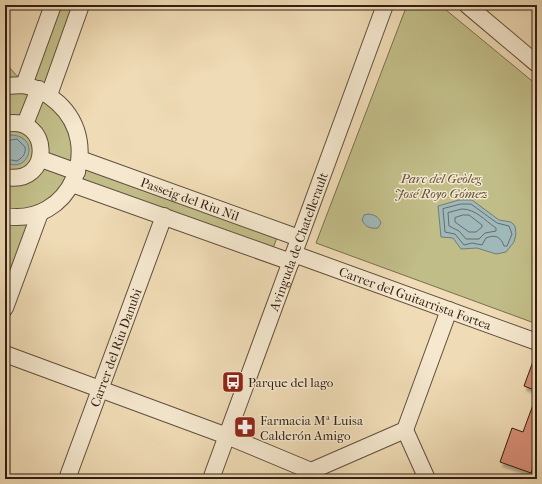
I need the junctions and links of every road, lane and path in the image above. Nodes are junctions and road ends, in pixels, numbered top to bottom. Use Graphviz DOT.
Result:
graph roads {
  1 [pos="53,5"];
  2 [pos="81,5"];
  3 [pos="385,5"];
  4 [pos="467,5"];
  5 [pos="537,64"];
  6 [pos="5,86"];
  7 [pos="37,90"];
  8 [pos="5,124"];
  9 [pos="24,124"];
  10 [pos="41,159"];
  11 [pos="77,172"];
  12 [pos="5,177"];
  13 [pos="40,213"];
  14 [pos="5,216"];
  15 [pos="164,216"];
  16 [pos="299,238"];
  17 [pos="292,258"];
  18 [pos="5,308"];
  19 [pos="448,310"];
  20 [pos="537,342"];
  21 [pos="5,354"];
  22 [pos="100,390"];
  23 [pos="405,430"];
  24 [pos="227,436"];
  25 [pos="313,475"];
  26 [pos="67,479"];
  27 [pos="211,479"];
  28 [pos="426,479"];
  1 -- 7 [label="street"];
  2 -- 7 [label="street"];
  3 -- 16 [label="street, Avinguda de Chatellerault"];
  4 -- 5 [label="street"];
  6 -- 7 [label="street"];
  7 -- 9 [label="street"];
  7 -- 11 [label="street"];
  8 -- 9 [label="street"];
  9 -- 10 [label="street"];
  10 -- 11 [label="street, Passeig del Riu Nil"];
  10 -- 12 [label="street"];
  11 -- 13 [label="street"];
  11 -- 15 [label="street, Passeig del Riu Nil"];
  11 -- 16 [label="street, Passeig del Riu Nil"];
  13 -- 14 [label="street"];
  13 -- 18 [label="street"];
  15 -- 17 [label="street, Passeig del Riu Nil"];
  15 -- 22 [label="street, Carrer del Riu Danubi"];
  16 -- 17 [label="street, Avinguda de Chatellerault"];
  17 -- 19 [label="street, Carrer del Guitarrista Fortea"];
  17 -- 24 [label="street, Avinguda de Chatellerault"];
  19 -- 20 [label="street, Carrer del Guitarrista Fortea"];
  19 -- 23 [label="street"];
  21 -- 22 [label="street"];
  22 -- 24 [label="street"];
  22 -- 26 [label="street, Carrer del Riu Danubi"];
  23 -- 25 [label="street"];
  23 -- 28 [label="street"];
  24 -- 25 [label="street"];
  24 -- 27 [label="street, Avinguda de Chatellerault"];
}
